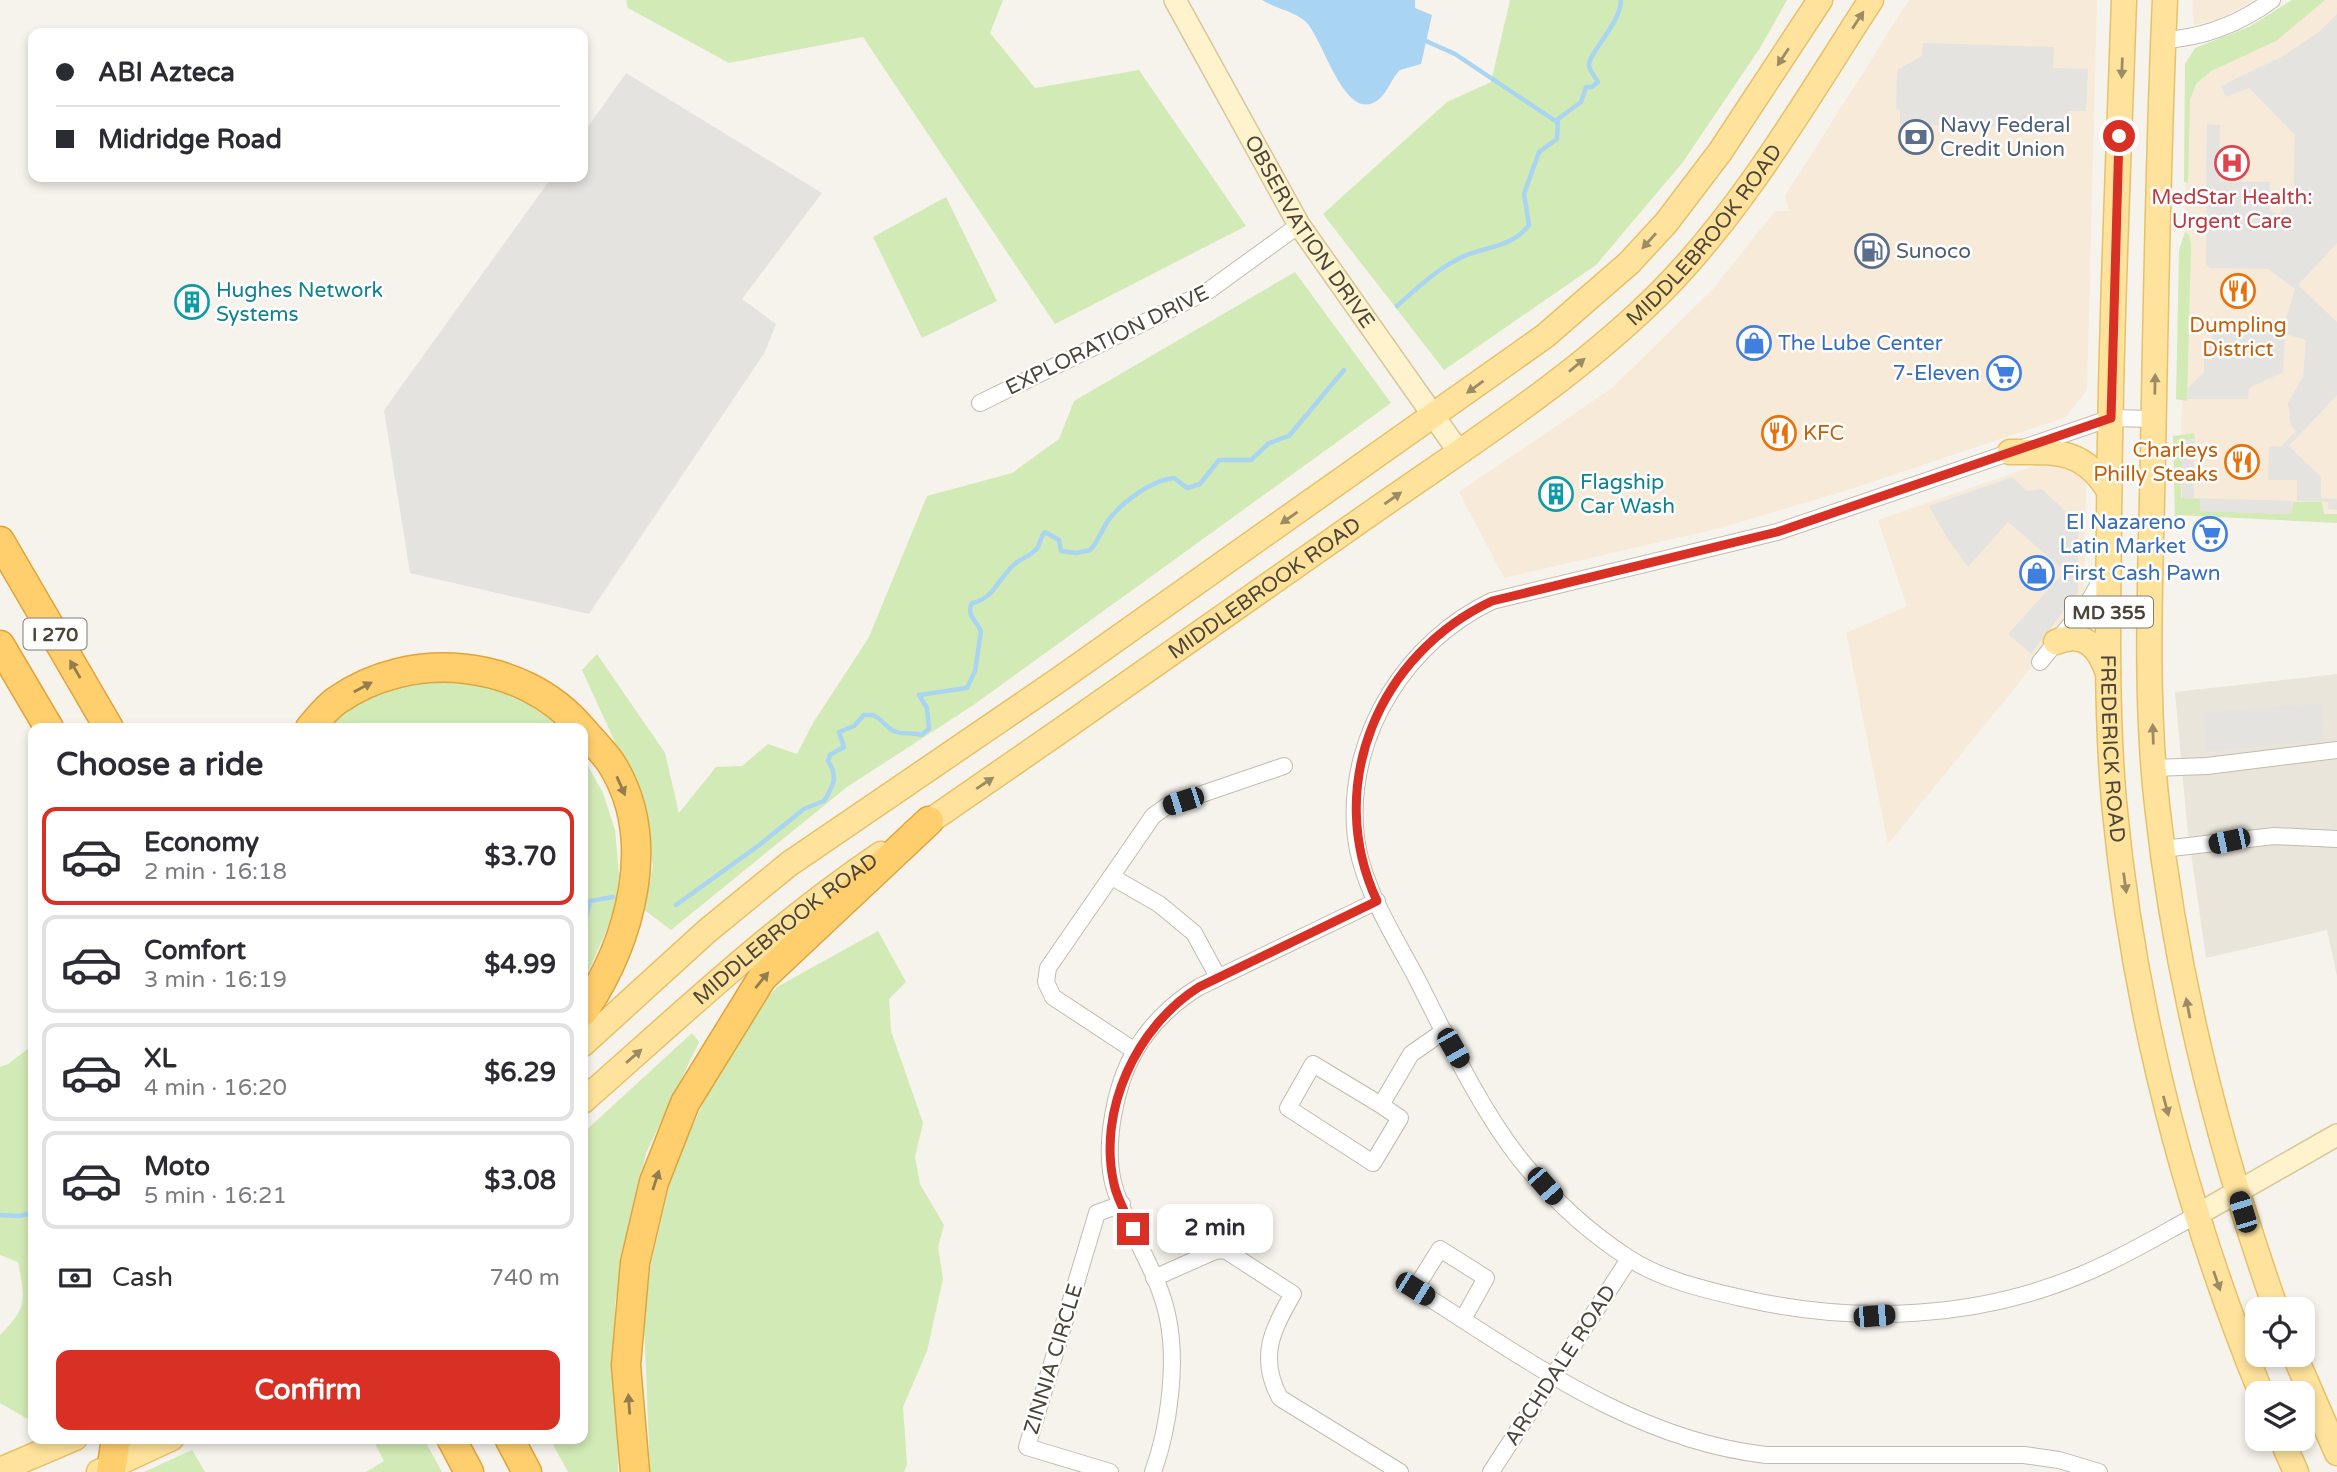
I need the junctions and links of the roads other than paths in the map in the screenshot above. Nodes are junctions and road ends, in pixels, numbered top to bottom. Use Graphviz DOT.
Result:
graph roads {
  1 [pos="1175,0"];
  2 [pos="1820,0"];
  3 [pos="1871,0"];
  4 [pos="2124,0"];
  5 [pos="2165,0"];
  6 [pos="2272,0"];
  7 [pos="2163,40"];
  8 [pos="1299,225"];
  9 [pos="980,403"];
  10 [pos="1433,417"];
  11 [pos="2111,418"];
  12 [pos="2154,419"];
  13 [pos="1459,452"];
  14 [pos="2010,452"];
  15 [pos="2109,491"];
  16 [pos="0,541"];
  17 [pos="2109,564"];
  18 [pos="2056,642"];
  19 [pos="0,645"];
  20 [pos="2040,662"];
  21 [pos="2109,676"];
  22 [pos="46,723"];
  23 [pos="106,723"];
  24 [pos="315,723"];
  25 [pos="577,723"];
  26 [pos="588,736"];
  27 [pos="2337,750"];
  28 [pos="1284,766"];
  29 [pos="2154,768"];
  30 [pos="929,821"];
  31 [pos="2337,839"];
  32 [pos="2163,849"];
  33 [pos="1112,877"];
  34 [pos="1377,901"];
  35 [pos="1218,977"];
  36 [pos="588,1004"];
  37 [pos="1444,1031"];
  38 [pos="588,1039"];
  39 [pos="1135,1051"];
  40 [pos="588,1096"];
  41 [pos="1381,1105"];
  42 [pos="2337,1135"];
  43 [pos="2237,1192"];
  44 [pos="1122,1204"];
  45 [pos="2195,1216"];
  46 [pos="1629,1259"];
  47 [pos="1154,1278"];
  48 [pos="2272,1297"];
  49 [pos="1463,1319"];
  50 [pos="2300,1367"];
  51 [pos="1553,1375"];
  52 [pos="2256,1381"];
  53 [pos="61,1444"];
  54 [pos="156,1444"];
  55 [pos="453,1444"];
  56 [pos="512,1444"];
  57 [pos="2287,1451"];
  58 [pos="2337,1453"];
  59 [pos="109,1462"];
  60 [pos="1806,1464"];
  61 [pos="0,1470"];
  62 [pos="468,1472"];
  63 [pos="527,1472"];
  64 [pos="635,1472"];
  65 [pos="1110,1472"];
  66 [pos="1153,1472"];
  67 [pos="1400,1472"];
  68 [pos="1491,1472"];
  69 [pos="2099,1472"];
  70 [pos="2296,1472"];
  1 -- 8 [label="street, OBSERVATION DRIVE"];
  2 -- 10 [label="main road, MIDDLEBROOK ROAD, one-way"];
  13 -- 3 [label="main road, MIDDLEBROOK ROAD, one-way"];
  4 -- 11 [label="main road, FREDERICK ROAD / MD 355, one-way"];
  5 -- 7 [label="main road, FREDERICK ROAD / MD 355"];
  6 -- 7 [label="street"];
  12 -- 7 [label="main road, FREDERICK ROAD / MD 355, one-way"];
  8 -- 9 [label="street, EXPLORATION DRIVE"];
  8 -- 10 [label="street, OBSERVATION DRIVE"];
  10 -- 13 [label="street, OBSERVATION DRIVE"];
  10 -- 38 [label="main road, MIDDLEBROOK ROAD, one-way"];
  11 -- 12 [label="street"];
  11 -- 14 [label="street"];
  11 -- 15 [label="main road, FREDERICK ROAD / MD 355"];
  29 -- 12 [label="main road, FREDERICK ROAD / MD 355, one-way"];
  30 -- 13 [label="main road, MIDDLEBROOK ROAD, one-way"];
  14 -- 15 [label="main road"];
  14 -- 34 [label="street"];
  15 -- 17 [label="main road, FREDERICK ROAD / MD 355"];
  23 -- 16 [label="highway, I 270, one-way"];
  17 -- 18 [label="street"];
  17 -- 21 [label="main road, FREDERICK ROAD / MD 355"];
  18 -- 20 [label="street"];
  18 -- 21 [label="main road"];
  19 -- 22 [label="highway, I 270"];
  21 -- 45 [label="main road, FREDERICK ROAD / MD 355, one-way"];
  24 -- 25 [label="highway, one-way"];
  26 -- 36 [label="highway, one-way"];
  27 -- 29 [label="street"];
  28 -- 33 [label="street"];
  29 -- 32 [label="main road, FREDERICK ROAD / MD 355"];
  40 -- 30 [label="main road, MIDDLEBROOK ROAD, one-way"];
  64 -- 30 [label="highway, one-way"];
  31 -- 32 [label="street"];
  43 -- 32 [label="main road, FREDERICK ROAD / MD 355, one-way"];
  33 -- 35 [label="street"];
  33 -- 39 [label="street"];
  34 -- 35 [label="street"];
  34 -- 37 [label="street"];
  35 -- 39 [label="street"];
  37 -- 41 [label="street"];
  37 -- 46 [label="street"];
  39 -- 44 [label="street"];
  41 -- 41 [label="street"];
  42 -- 43 [label="street"];
  43 -- 45 [label="street"];
  43 -- 48 [label="main road, FREDERICK ROAD / MD 355"];
  44 -- 47 [label="street"];
  44 -- 65 [label="street, ZINNIA CIRCLE"];
  45 -- 46 [label="street"];
  45 -- 52 [label="main road, FREDERICK ROAD / MD 355, one-way"];
  46 -- 51 [label="street, ARCHDALE ROAD"];
  47 -- 66 [label="street"];
  47 -- 67 [label="street"];
  49 -- 49 [label="street"];
  49 -- 51 [label="street"];
  50 -- 58 [label="main road"];
  51 -- 60 [label="street"];
  51 -- 68 [label="street, ARCHDALE ROAD"];
  53 -- 61 [label="main road"];
  54 -- 59 [label="main road"];
  55 -- 62 [label="highway"];
  56 -- 63 [label="highway"];
  57 -- 70 [label="main road"];
  60 -- 69 [label="street"];
}
